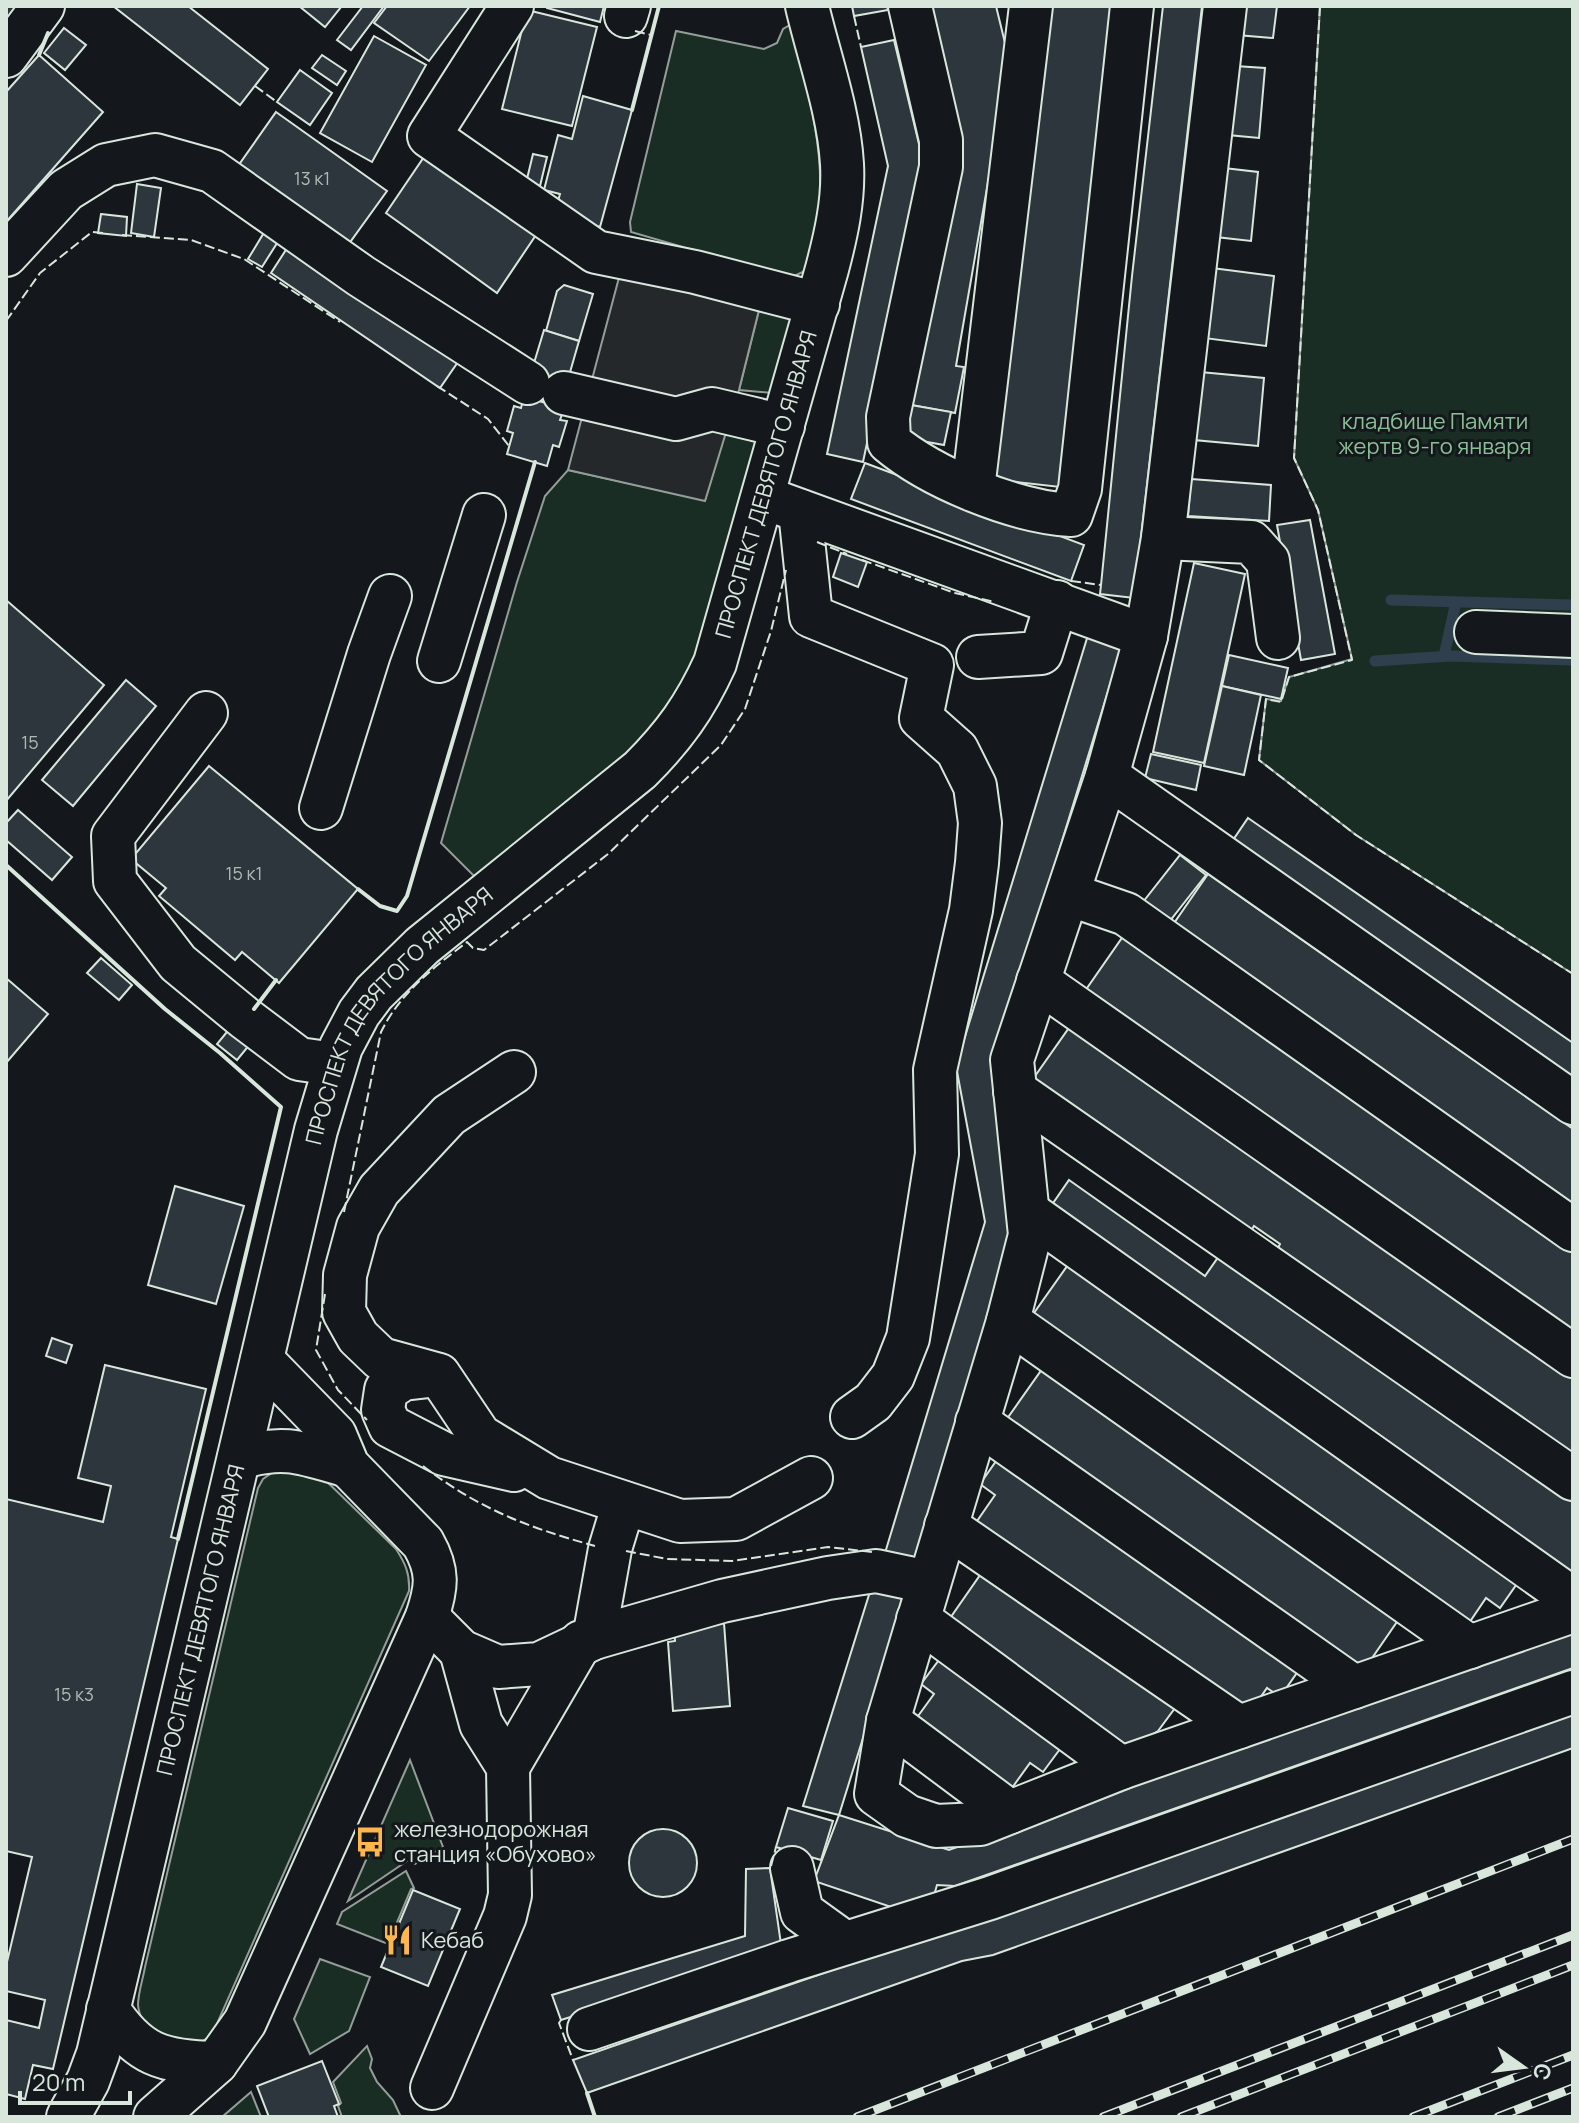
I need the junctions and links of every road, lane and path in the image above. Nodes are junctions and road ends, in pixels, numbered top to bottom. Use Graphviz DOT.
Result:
graph roads {
  1 [pos="43,6"];
  2 [pos="512,6"];
  3 [pos="807,6"];
  4 [pos="910,6"];
  5 [pos="1031,6"];
  6 [pos="1132,6"];
  7 [pos="1225,6"];
  8 [pos="6,56"];
  9 [pos="6,255"];
  10 [pos="818,304"];
  11 [pos="783,426"];
  12 [pos="973,489"];
  13 [pos="782,504"];
  14 [pos="484,515"];
  15 [pos="1163,538"];
  16 [pos="390,596"];
  17 [pos="1057,602"];
  18 [pos="1476,632"];
  19 [pos="1146,636"];
  20 [pos="1573,636"];
  21 [pos="1278,638"];
  22 [pos="978,657"];
  23 [pos="439,661"];
  24 [pos="206,713"];
  25 [pos="1107,776"];
  26 [pos="321,808"];
  27 [pos="1068,894"];
  28 [pos="1038,981"];
  29 [pos="334,1064"];
  30 [pos="514,1072"];
  31 [pos="1015,1091"];
  32 [pos="1573,1103"];
  33 [pos="1028,1212"];
  34 [pos="1573,1230"];
  35 [pos="1008,1321"];
  36 [pos="1573,1356"];
  37 [pos="262,1360"];
  38 [pos="439,1375"];
  39 [pos="852,1417"];
  40 [pos="977,1422"];
  41 [pos="239,1458"];
  42 [pos="348,1466"];
  43 [pos="549,1478"];
  44 [pos="811,1478"];
  45 [pos="1573,1479"];
  46 [pos="624,1503"];
  47 [pos="946,1526"];
  48 [pos="1573,1599"];
  49 [pos="923,1600"];
  50 [pos="1573,1611"];
  51 [pos="427,1617"];
  52 [pos="587,1640"];
  53 [pos="1470,1647"];
  54 [pos="461,1651"];
  55 [pos="1354,1687"];
  56 [pos="1573,1692"];
  57 [pos="888,1721"];
  58 [pos="1239,1727"];
  59 [pos="508,1767"];
  60 [pos="1121,1768"];
  61 [pos="1010,1812"];
  62 [pos="792,1868"];
  63 [pos="845,1943"];
  64 [pos="108,2009"];
  65 [pos="589,2029"];
  66 [pos="216,2063"];
  67 [pos="432,2088"];
  68 [pos="68,2117"];
  69 [pos="155,2117"];
  1 -- 8 [label="street"];
  2 -- 10 [label="street"];
  3 -- 10 [label="street, ПРОСПЕКТ ДЕВЯТОГО ЯНВАРЯ"];
  4 -- 12 [label="street"];
  5 -- 12 [label="street"];
  6 -- 12 [label="street"];
  7 -- 15 [label="street"];
  9 -- 11 [label="street"];
  10 -- 11 [label="street, ПРОСПЕКТ ДЕВЯТОГО ЯНВАРЯ"];
  11 -- 13 [label="street, ПРОСПЕКТ ДЕВЯТОГО ЯНВАРЯ"];
  13 -- 17 [label="street"];
  13 -- 29 [label="street, ПРОСПЕКТ ДЕВЯТОГО ЯНВАРЯ"];
  13 -- 39 [label="street"];
  14 -- 23 [label="street"];
  15 -- 19 [label="street"];
  15 -- 21 [label="street"];
  16 -- 26 [label="street"];
  17 -- 19 [label="street"];
  17 -- 22 [label="street"];
  18 -- 20 [label="street"];
  19 -- 25 [label="street"];
  24 -- 29 [label="street"];
  25 -- 27 [label="street"];
  25 -- 32 [label="street"];
  27 -- 28 [label="street"];
  27 -- 34 [label="street"];
  28 -- 31 [label="street"];
  28 -- 36 [label="street"];
  29 -- 37 [label="street, ПРОСПЕКТ ДЕВЯТОГО ЯНВАРЯ"];
  30 -- 38 [label="street"];
  31 -- 33 [label="street"];
  31 -- 45 [label="street"];
  33 -- 35 [label="street"];
  33 -- 48 [label="street"];
  35 -- 40 [label="street"];
  35 -- 53 [label="street"];
  37 -- 41 [label="street, ПРОСПЕКТ ДЕВЯТОГО ЯНВАРЯ"];
  37 -- 42 [label="street"];
  38 -- 43 [label="street"];
  38 -- 43 [label="street"];
  40 -- 47 [label="street"];
  40 -- 55 [label="street"];
  41 -- 42 [label="street"];
  41 -- 64 [label="street, ПРОСПЕКТ ДЕВЯТОГО ЯНВАРЯ"];
  42 -- 51 [label="street"];
  43 -- 46 [label="street"];
  44 -- 46 [label="street"];
  46 -- 52 [label="street"];
  47 -- 49 [label="street"];
  47 -- 58 [label="street"];
  49 -- 52 [label="street"];
  49 -- 57 [label="street"];
  49 -- 60 [label="street"];
  50 -- 53 [label="street"];
  51 -- 54 [label="street"];
  51 -- 66 [label="street"];
  52 -- 54 [label="street"];
  52 -- 59 [label="street"];
  53 -- 55 [label="street"];
  54 -- 59 [label="street"];
  55 -- 58 [label="street"];
  56 -- 63 [label="street"];
  57 -- 61 [label="street"];
  57 -- 61 [label="street"];
  58 -- 60 [label="street"];
  59 -- 67 [label="street"];
  60 -- 61 [label="street"];
  62 -- 63 [label="street"];
  63 -- 65 [label="street"];
  64 -- 66 [label="street"];
  64 -- 68 [label="street, ПРОСПЕКТ ДЕВЯТОГО ЯНВАРЯ"];
  66 -- 69 [label="street"];
}
